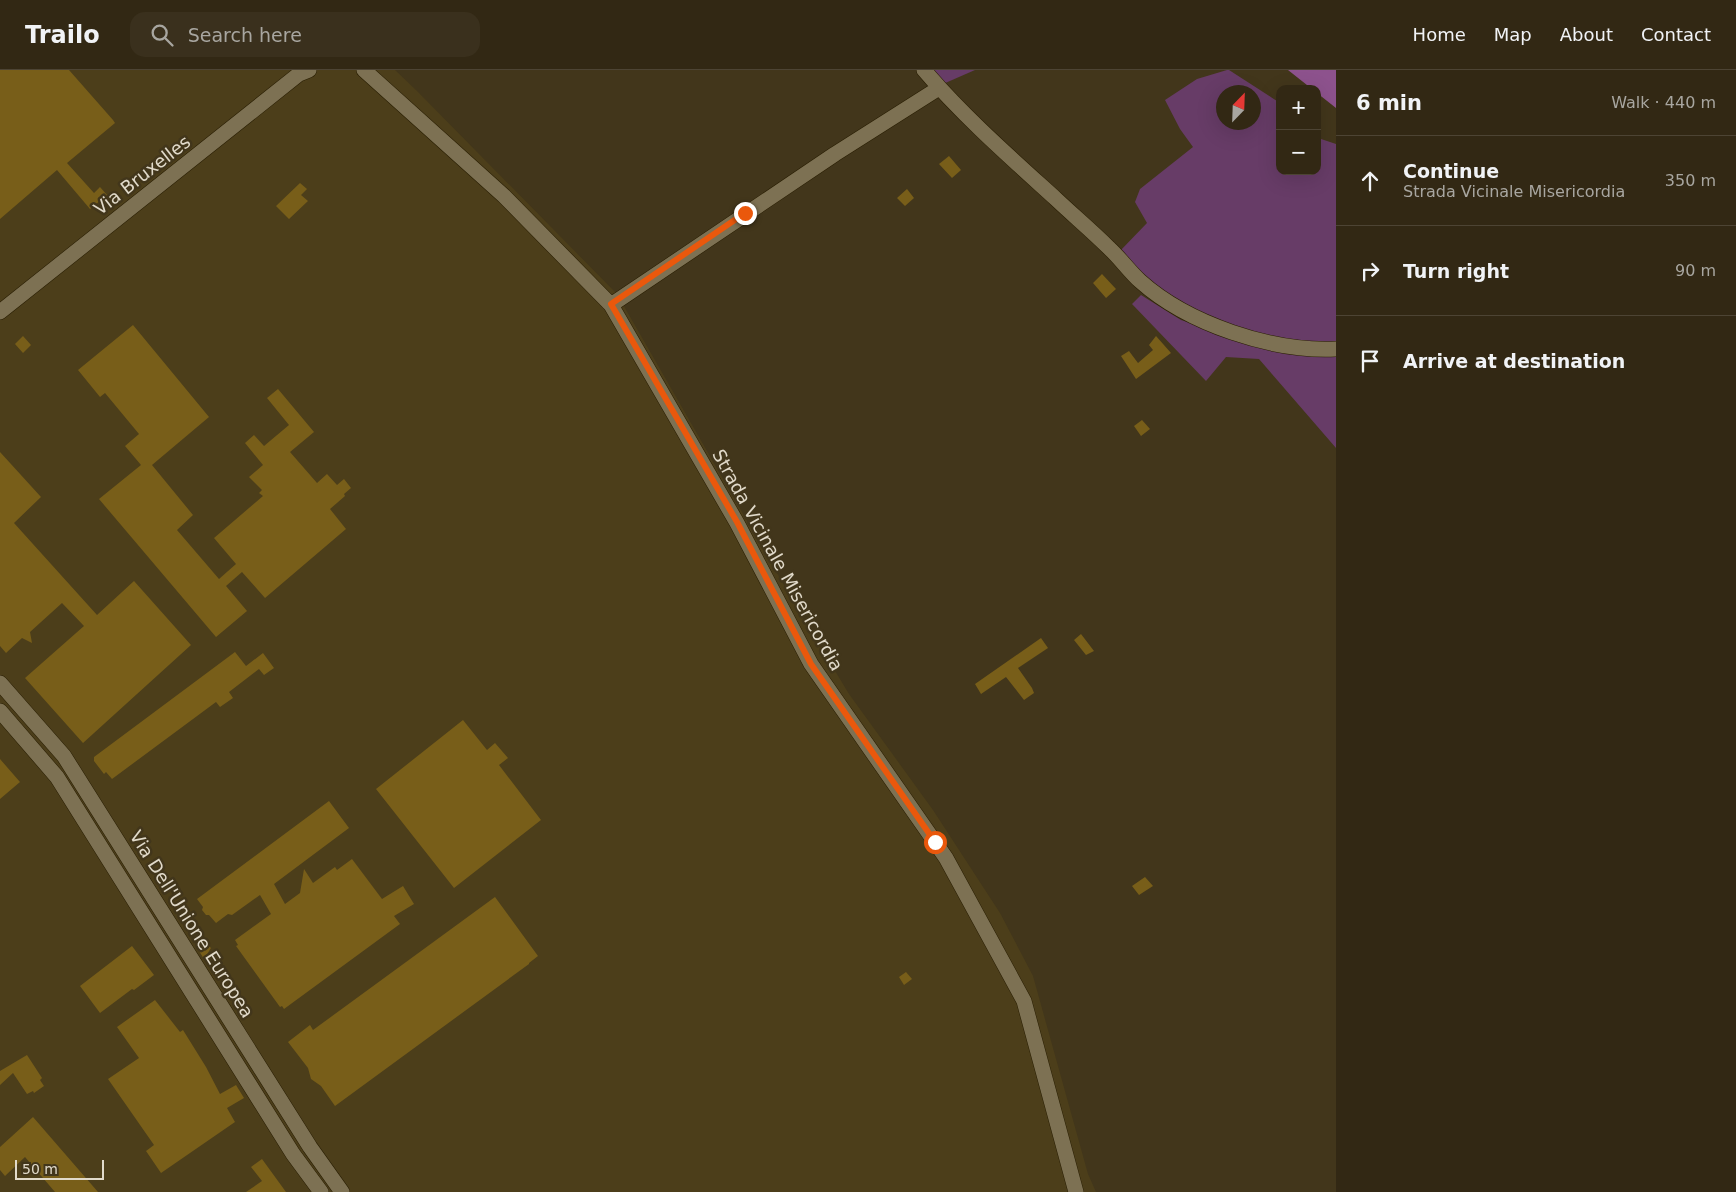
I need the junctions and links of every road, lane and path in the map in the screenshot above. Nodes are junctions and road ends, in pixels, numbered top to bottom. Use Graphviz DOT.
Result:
graph roads {
  1 [pos="309,70"];
  2 [pos="364,70"];
  3 [pos="924,70"];
  4 [pos="939,88"];
  5 [pos="611,304"];
  6 [pos="0,312"];
  7 [pos="1336,349"];
  8 [pos="0,683"];
  9 [pos="0,711"];
  10 [pos="321,1192"];
  11 [pos="342,1192"];
  12 [pos="1076,1192"];
  1 -- 6 [label="street, Via Bruxelles"];
  2 -- 5 [label="street, Strada Vicinale Misericordia"];
  3 -- 4 [label="street"];
  4 -- 5 [label="street"];
  4 -- 7 [label="street"];
  5 -- 12 [label="street, Strada Vicinale Misericordia"];
  8 -- 11 [label="street, Via Dell'Unione Europea"];
  9 -- 10 [label="street, Via Dell'Unione Europea"];
}
